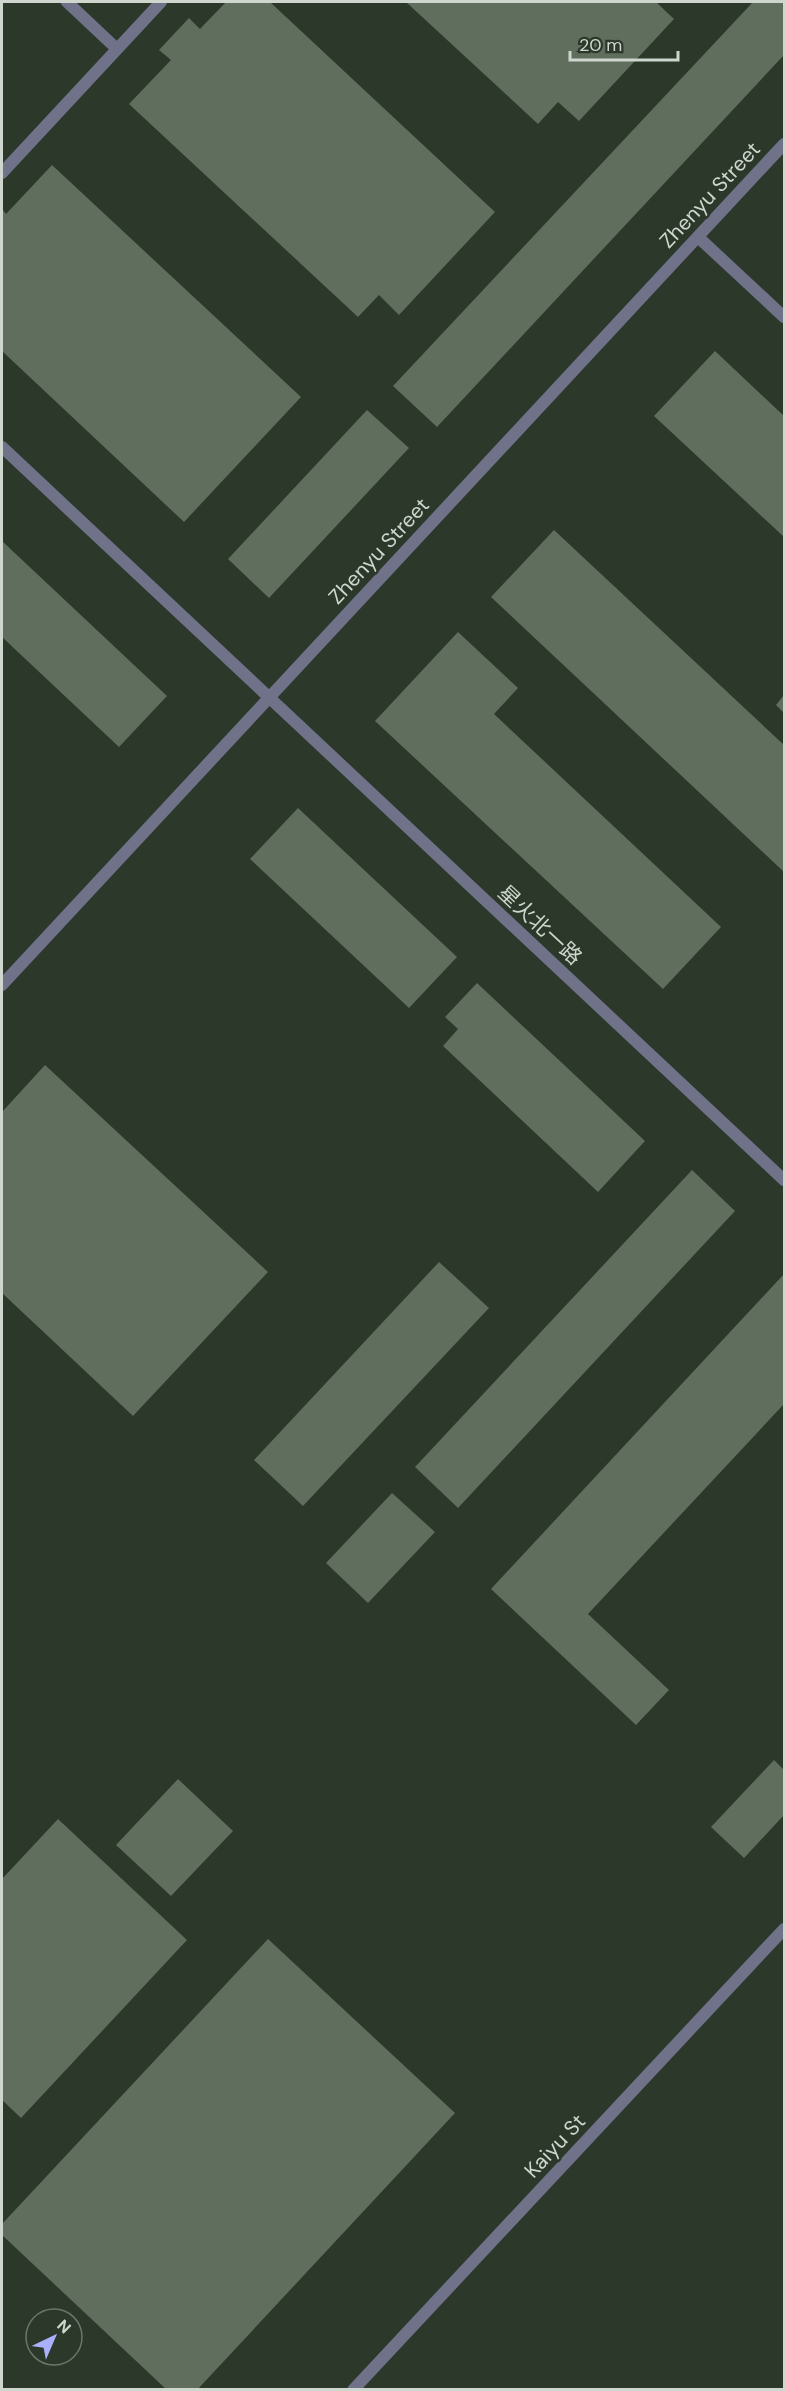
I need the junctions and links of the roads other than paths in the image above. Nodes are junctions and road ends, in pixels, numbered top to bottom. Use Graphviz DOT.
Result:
graph roads {
  1 [pos="68,2"];
  2 [pos="161,2"];
  3 [pos="117,49"];
  4 [pos="784,144"];
  5 [pos="2,173"];
  6 [pos="698,237"];
  7 [pos="784,317"];
  8 [pos="2,447"];
  9 [pos="269,699"];
  10 [pos="2,985"];
  11 [pos="784,1180"];
  12 [pos="784,1929"];
  13 [pos="353,2390"];
  1 -- 3 [label="street"];
  2 -- 3 [label="street"];
  3 -- 5 [label="street"];
  4 -- 6 [label="street, Zhenyu Street"];
  6 -- 7 [label="street"];
  6 -- 9 [label="street, Zhenyu Street"];
  8 -- 9 [label="street, 星火北一路"];
  9 -- 10 [label="street, Zhenyu Street"];
  9 -- 11 [label="street, 星火北一路"];
  12 -- 13 [label="street, Kaiyu St"];
}
